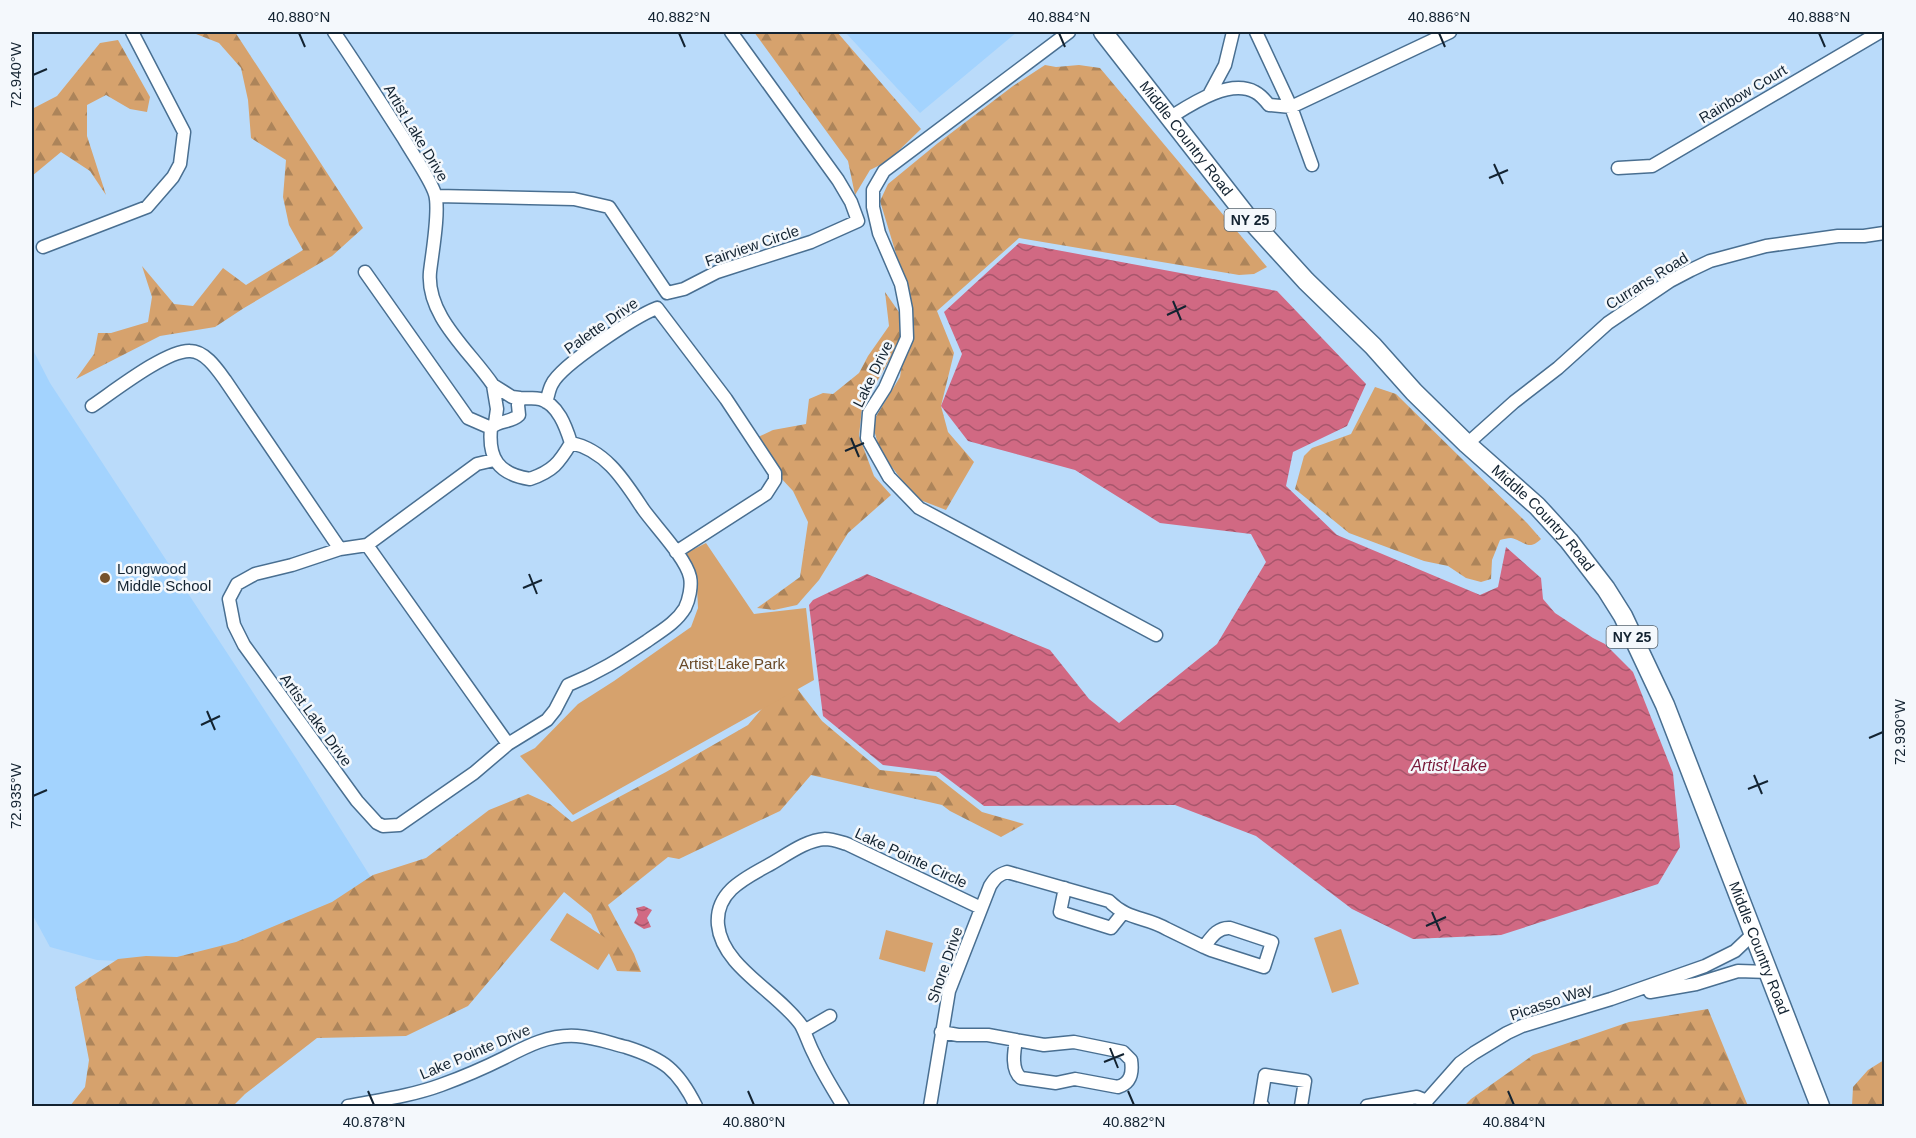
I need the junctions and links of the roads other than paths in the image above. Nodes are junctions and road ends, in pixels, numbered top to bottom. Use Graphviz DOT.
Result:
graph roads {
  1 [pos="132,32"];
  2 [pos="334,32"];
  3 [pos="731,32"];
  4 [pos="1069,32"];
  5 [pos="1103,32"];
  6 [pos="1233,32"];
  7 [pos="1256,32"];
  8 [pos="1450,32"];
  9 [pos="1880,32"];
  10 [pos="1210,93"];
  11 [pos="1292,107"];
  12 [pos="1169,118"];
  13 [pos="1312,165"];
  14 [pos="1618,168"];
  15 [pos="436,196"];
  16 [pos="1884,233"];
  17 [pos="43,247"];
  18 [pos="365,272"];
  19 [pos="493,385"];
  20 [pos="520,398"];
  21 [pos="546,402"];
  22 [pos="92,406"];
  23 [pos="493,425"];
  24 [pos="572,442"];
  25 [pos="1467,444"];
  26 [pos="494,460"];
  27 [pos="367,545"];
  28 [pos="340,549"];
  29 [pos="676,552"];
  30 [pos="1156,635"];
  31 [pos="508,744"];
  32 [pos="1065,888"];
  33 [pos="981,908"];
  34 [pos="1123,913"];
  35 [pos="1754,933"];
  36 [pos="1204,947"];
  37 [pos="1714,962"];
  38 [pos="1769,972"];
  39 [pos="1720,977"];
  40 [pos="1611,999"];
  41 [pos="830,1016"];
  42 [pos="804,1031"];
  43 [pos="941,1032"];
  44 [pos="1016,1040"];
  45 [pos="1424,1104"];
  46 [pos="348,1107"];
  47 [pos="696,1107"];
  48 [pos="843,1107"];
  49 [pos="930,1107"];
  50 [pos="1263,1107"];
  51 [pos="1301,1107"];
  52 [pos="1367,1107"];
  53 [pos="1820,1107"];
  1 -- 17 [label="street"];
  2 -- 15 [label="street, Artist Lake Drive"];
  3 -- 15 [label="street, Fairview Circle"];
  4 -- 30 [label="street, Lake Drive"];
  5 -- 12 [label="main road, Middle Country Road / NY 25"];
  6 -- 10 [label="street"];
  7 -- 11 [label="street"];
  8 -- 11 [label="street"];
  9 -- 14 [label="street, Rainbow Court"];
  10 -- 11 [label="street"];
  10 -- 12 [label="street"];
  11 -- 13 [label="street"];
  12 -- 25 [label="main road, Middle Country Road / NY 25"];
  15 -- 19 [label="street, Artist Lake Drive"];
  16 -- 25 [label="street, Currans Road"];
  18 -- 23 [label="street"];
  19 -- 20 [label="street, Artist Lake Drive"];
  19 -- 23 [label="street"];
  20 -- 21 [label="street, Artist Lake Drive"];
  20 -- 23 [label="street"];
  21 -- 24 [label="street"];
  21 -- 29 [label="street, Palette Drive"];
  22 -- 28 [label="street"];
  23 -- 26 [label="street"];
  24 -- 26 [label="street"];
  24 -- 29 [label="street, Artist Lake Drive"];
  25 -- 35 [label="main road, Middle Country Road / NY 25"];
  26 -- 27 [label="street, Artist Lake Drive"];
  27 -- 28 [label="street, Artist Lake Drive"];
  27 -- 31 [label="street"];
  28 -- 31 [label="street, Artist Lake Drive"];
  29 -- 31 [label="street, Artist Lake Drive"];
  32 -- 33 [label="street, Shore Drive"];
  32 -- 34 [label="street"];
  32 -- 34 [label="street"];
  33 -- 42 [label="street, Lake Pointe Circle"];
  33 -- 43 [label="street, Shore Drive"];
  34 -- 36 [label="street"];
  35 -- 37 [label="street, Picasso Way"];
  35 -- 38 [label="main road, Middle Country Road / NY 25"];
  36 -- 36 [label="street"];
  37 -- 39 [label="street"];
  37 -- 40 [label="street, Picasso Way"];
  38 -- 39 [label="street, Picasso Way"];
  38 -- 53 [label="main road, Middle Country Road / NY 25"];
  39 -- 40 [label="street, Picasso Way"];
  40 -- 45 [label="street, Picasso Way"];
  41 -- 42 [label="street"];
  42 -- 48 [label="street, Lake Pointe Circle"];
  43 -- 44 [label="street"];
  43 -- 49 [label="street, Shore Drive"];
  44 -- 44 [label="street"];
  45 -- 52 [label="street"];
  46 -- 47 [label="street, Lake Pointe Drive"];
  50 -- 51 [label="street"];
}
